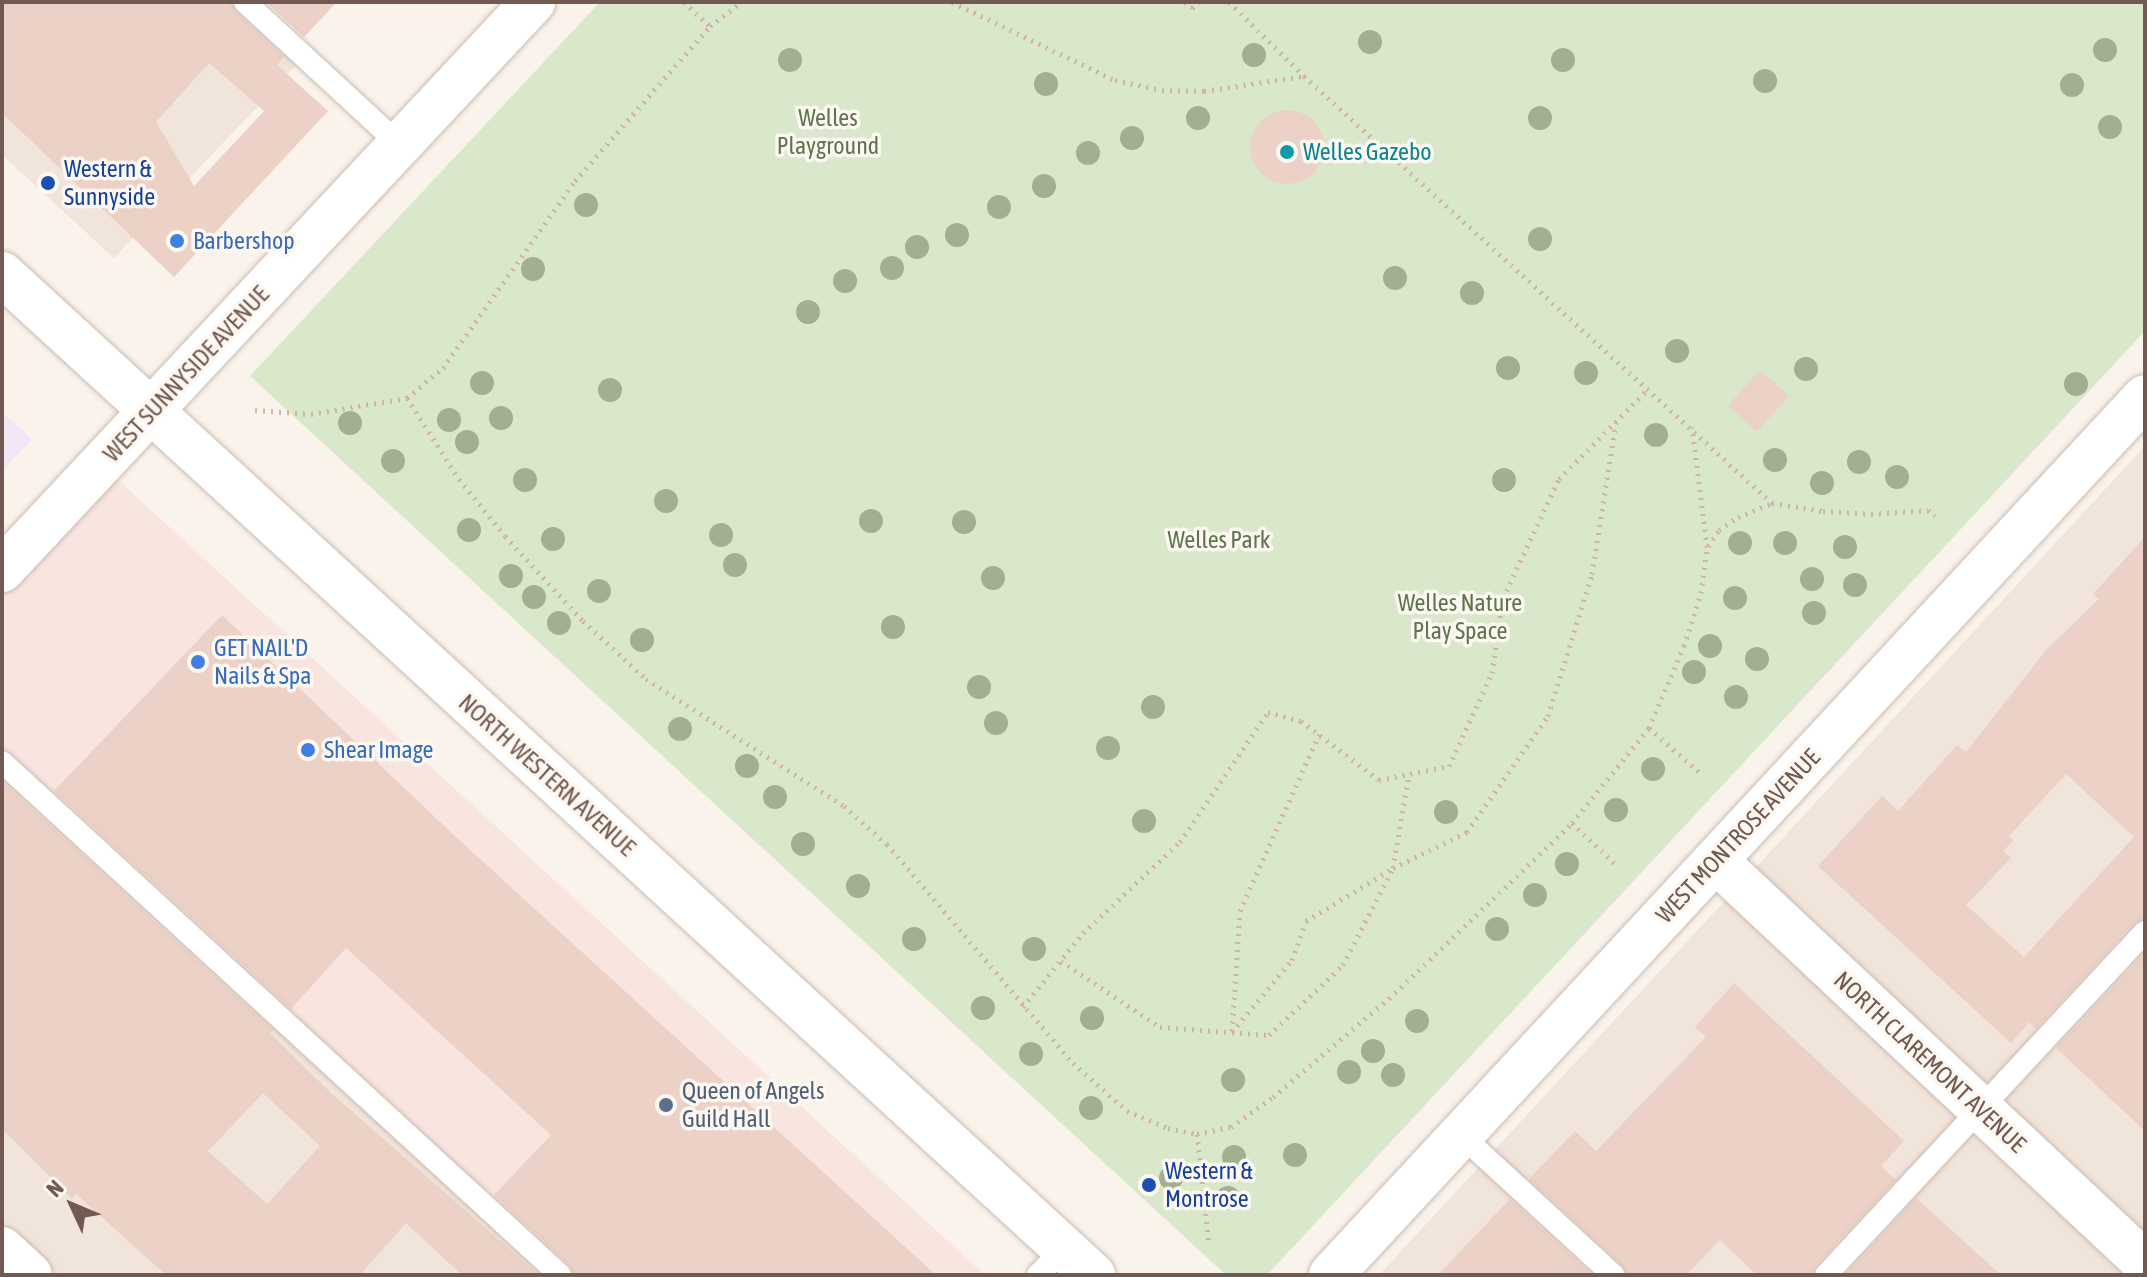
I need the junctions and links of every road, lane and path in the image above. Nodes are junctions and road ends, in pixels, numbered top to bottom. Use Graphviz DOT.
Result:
graph roads {
  1 [pos="245,2"];
  2 [pos="533,2"];
  3 [pos="684,2"];
  4 [pos="742,2"];
  5 [pos="952,2"];
  6 [pos="1185,2"];
  7 [pos="1199,2"];
  8 [pos="1229,2"];
  9 [pos="710,26"];
  10 [pos="1304,76"];
  11 [pos="400,145"];
  12 [pos="2,274"];
  13 [pos="1649,388"];
  14 [pos="2145,397"];
  15 [pos="407,398"];
  16 [pos="255,410"];
  17 [pos="151,412"];
  18 [pos="1616,421"];
  19 [pos="1692,427"];
  20 [pos="1772,503"];
  21 [pos="1935,516"];
  22 [pos="1707,547"];
  23 [pos="2,570"];
  24 [pos="1649,728"];
  25 [pos="1319,734"];
  26 [pos="2,762"];
  27 [pos="1699,772"];
  28 [pos="1409,774"];
  29 [pos="1572,823"];
  30 [pos="1716,861"];
  31 [pos="1614,863"];
  32 [pos="1393,868"];
  33 [pos="2145,932"];
  34 [pos="1061,961"];
  35 [pos="1023,1007"];
  36 [pos="1232,1032"];
  37 [pos="1980,1108"];
  38 [pos="1197,1134"];
  39 [pos="1461,1135"];
  40 [pos="1209,1245"];
  41 [pos="2,1249"];
  42 [pos="2145,1263"];
  43 [pos="1065,1266"];
  44 [pos="30,1275"];
  45 [pos="560,1275"];
  46 [pos="1331,1275"];
  47 [pos="1613,1275"];
  48 [pos="1826,1275"];
  1 -- 11 [label="lane"];
  2 -- 11 [label="main road, WEST SUNNYSIDE AVENUE"];
  3 -- 9 [label="path"];
  4 -- 9 [label="path"];
  5 -- 10 [label="path"];
  6 -- 7 [label="path"];
  8 -- 10 [label="path"];
  9 -- 15 [label="path"];
  10 -- 13 [label="path"];
  11 -- 17 [label="main road, WEST SUNNYSIDE AVENUE"];
  12 -- 17 [label="main road, NORTH WESTERN AVENUE"];
  13 -- 18 [label="path"];
  13 -- 19 [label="path"];
  14 -- 30 [label="main road, WEST MONTROSE AVENUE"];
  15 -- 16 [label="path"];
  15 -- 35 [label="path"];
  17 -- 23 [label="main road, WEST SUNNYSIDE AVENUE"];
  17 -- 43 [label="main road, NORTH WESTERN AVENUE"];
  18 -- 28 [label="path"];
  18 -- 32 [label="path"];
  19 -- 20 [label="path"];
  19 -- 22 [label="path"];
  20 -- 21 [label="path"];
  20 -- 22 [label="path"];
  22 -- 24 [label="path"];
  24 -- 27 [label="path"];
  24 -- 29 [label="path"];
  25 -- 28 [label="path"];
  25 -- 34 [label="path"];
  25 -- 36 [label="path"];
  26 -- 45 [label="lane"];
  28 -- 32 [label="path"];
  29 -- 31 [label="path"];
  29 -- 38 [label="path"];
  30 -- 37 [label="main road, NORTH CLAREMONT AVENUE"];
  30 -- 39 [label="main road, WEST MONTROSE AVENUE"];
  32 -- 36 [label="path"];
  32 -- 36 [label="path"];
  33 -- 37 [label="lane"];
  34 -- 35 [label="path"];
  34 -- 36 [label="path"];
  35 -- 38 [label="path"];
  37 -- 42 [label="main road, NORTH CLAREMONT AVENUE"];
  37 -- 48 [label="lane"];
  38 -- 40 [label="path"];
  39 -- 46 [label="main road, WEST MONTROSE AVENUE"];
  39 -- 47 [label="lane"];
  41 -- 44 [label="main road"];
}
